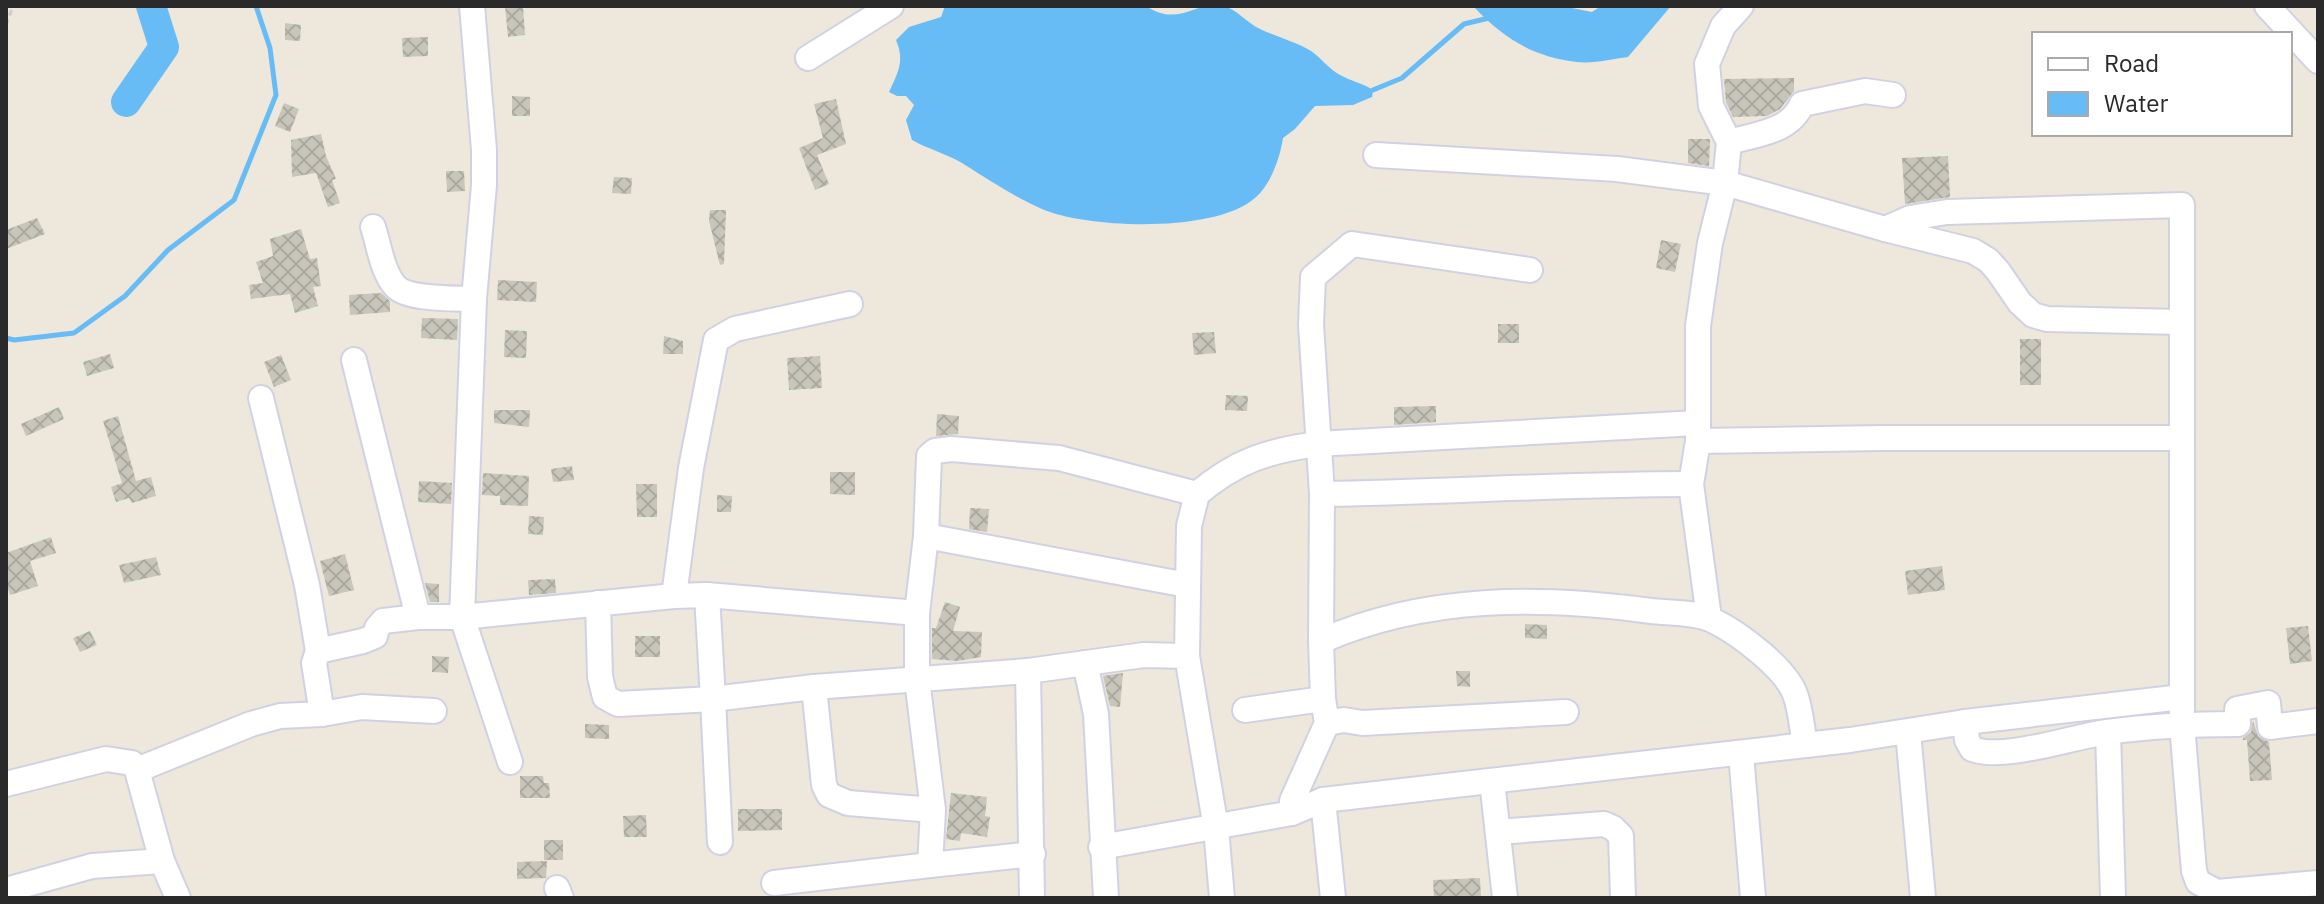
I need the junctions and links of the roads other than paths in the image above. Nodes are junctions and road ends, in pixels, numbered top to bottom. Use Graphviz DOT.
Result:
graph roads {
  1 [pos="472,6"];
  2 [pos="891,6"];
  3 [pos="1741,6"];
  4 [pos="2278,10"];
  5 [pos="808,58"];
  6 [pos="2318,61"];
  7 [pos="1893,95"];
  8 [pos="1729,142"];
  9 [pos="1376,155"];
  10 [pos="1725,183"];
  11 [pos="373,227"];
  12 [pos="1885,229"];
  13 [pos="1530,270"];
  14 [pos="474,299"];
  15 [pos="850,304"];
  16 [pos="2181,322"];
  17 [pos="354,360"];
  18 [pos="261,398"];
  19 [pos="1698,432"];
  20 [pos="2181,438"];
  21 [pos="1317,444"];
  22 [pos="1691,484"];
  23 [pos="1197,494"];
  24 [pos="1322,494"];
  25 [pos="926,536"];
  26 [pos="1187,585"];
  27 [pos="707,595"];
  28 [pos="674,596"];
  29 [pos="598,603"];
  30 [pos="917,613"];
  31 [pos="418,617"];
  32 [pos="462,617"];
  33 [pos="1709,618"];
  34 [pos="1321,641"];
  35 [pos="318,651"];
  36 [pos="1187,656"];
  37 [pos="1085,663"];
  38 [pos="1028,671"];
  39 [pos="917,679"];
  40 [pos="814,687"];
  41 [pos="2182,697"];
  42 [pos="713,699"];
  43 [pos="1323,699"];
  44 [pos="1245,710"];
  45 [pos="434,711"];
  46 [pos="1566,712"];
  47 [pos="322,714"];
  48 [pos="2318,721"];
  49 [pos="1965,722"];
  50 [pos="1327,723"];
  51 [pos="2182,724"];
  52 [pos="1908,732"];
  53 [pos="2108,732"];
  54 [pos="1805,745"];
  55 [pos="1741,754"];
  56 [pos="510,762"];
  57 [pos="137,770"];
  58 [pos="8,776"];
  59 [pos="1492,781"];
  60 [pos="1323,800"];
  61 [pos="933,810"];
  62 [pos="1292,813"];
  63 [pos="1216,828"];
  64 [pos="1498,832"];
  65 [pos="720,842"];
  66 [pos="1101,847"];
  67 [pos="1033,854"];
  68 [pos="162,861"];
  69 [pos="930,865"];
  70 [pos="774,883"];
  71 [pos="2309,889"];
  72 [pos="6,890"];
  73 [pos="178,898"];
  74 [pos="1032,898"];
  75 [pos="1106,898"];
  76 [pos="1222,898"];
  77 [pos="1333,898"];
  78 [pos="1505,898"];
  79 [pos="1623,898"];
  80 [pos="1753,898"];
  81 [pos="1923,898"];
  82 [pos="2113,898"];
  1 -- 14 [label="street"];
  2 -- 5 [label="street"];
  3 -- 8 [label="street"];
  4 -- 6 [label="street"];
  7 -- 8 [label="street"];
  8 -- 10 [label="street"];
  9 -- 10 [label="street"];
  10 -- 12 [label="street"];
  10 -- 19 [label="street"];
  11 -- 14 [label="street"];
  12 -- 16 [label="street"];
  12 -- 16 [label="street"];
  13 -- 21 [label="street"];
  14 -- 32 [label="street"];
  15 -- 28 [label="street"];
  16 -- 20 [label="street"];
  17 -- 31 [label="street"];
  18 -- 35 [label="street"];
  19 -- 20 [label="street"];
  19 -- 21 [label="street"];
  19 -- 22 [label="street"];
  20 -- 41 [label="street"];
  21 -- 23 [label="street"];
  21 -- 24 [label="street"];
  22 -- 24 [label="street"];
  22 -- 33 [label="street"];
  23 -- 25 [label="street"];
  23 -- 26 [label="street"];
  24 -- 34 [label="street"];
  25 -- 26 [label="street"];
  25 -- 30 [label="street"];
  26 -- 36 [label="street"];
  27 -- 28 [label="street"];
  27 -- 30 [label="street"];
  27 -- 42 [label="street"];
  28 -- 29 [label="street"];
  29 -- 32 [label="street"];
  29 -- 42 [label="street"];
  30 -- 39 [label="street"];
  31 -- 32 [label="street"];
  31 -- 35 [label="street"];
  32 -- 56 [label="street"];
  33 -- 34 [label="street"];
  33 -- 54 [label="street"];
  34 -- 43 [label="street"];
  35 -- 47 [label="street"];
  36 -- 37 [label="street"];
  36 -- 63 [label="street"];
  37 -- 38 [label="street"];
  37 -- 66 [label="street"];
  38 -- 39 [label="street"];
  38 -- 67 [label="street"];
  39 -- 40 [label="street"];
  39 -- 61 [label="street"];
  40 -- 42 [label="street"];
  40 -- 61 [label="street"];
  41 -- 49 [label="street"];
  41 -- 51 [label="street"];
  42 -- 65 [label="street"];
  43 -- 44 [label="street"];
  43 -- 50 [label="street"];
  45 -- 47 [label="street"];
  46 -- 50 [label="street"];
  47 -- 57 [label="street"];
  48 -- 51 [label="street"];
  49 -- 52 [label="street"];
  49 -- 53 [label="street"];
  50 -- 62 [label="street"];
  51 -- 53 [label="street"];
  51 -- 71 [label="street"];
  52 -- 54 [label="street"];
  52 -- 81 [label="street"];
  53 -- 82 [label="street"];
  54 -- 55 [label="street"];
  55 -- 59 [label="street"];
  55 -- 80 [label="street"];
  57 -- 58 [label="street"];
  57 -- 68 [label="street"];
  59 -- 60 [label="street"];
  59 -- 64 [label="street"];
  60 -- 62 [label="street"];
  60 -- 77 [label="street"];
  61 -- 69 [label="street"];
  62 -- 63 [label="street"];
  63 -- 66 [label="street"];
  63 -- 76 [label="street"];
  64 -- 78 [label="street"];
  64 -- 79 [label="street"];
  66 -- 75 [label="street"];
  67 -- 69 [label="street"];
  67 -- 74 [label="street"];
  68 -- 72 [label="street"];
  68 -- 73 [label="street"];
  69 -- 70 [label="street"];
}
